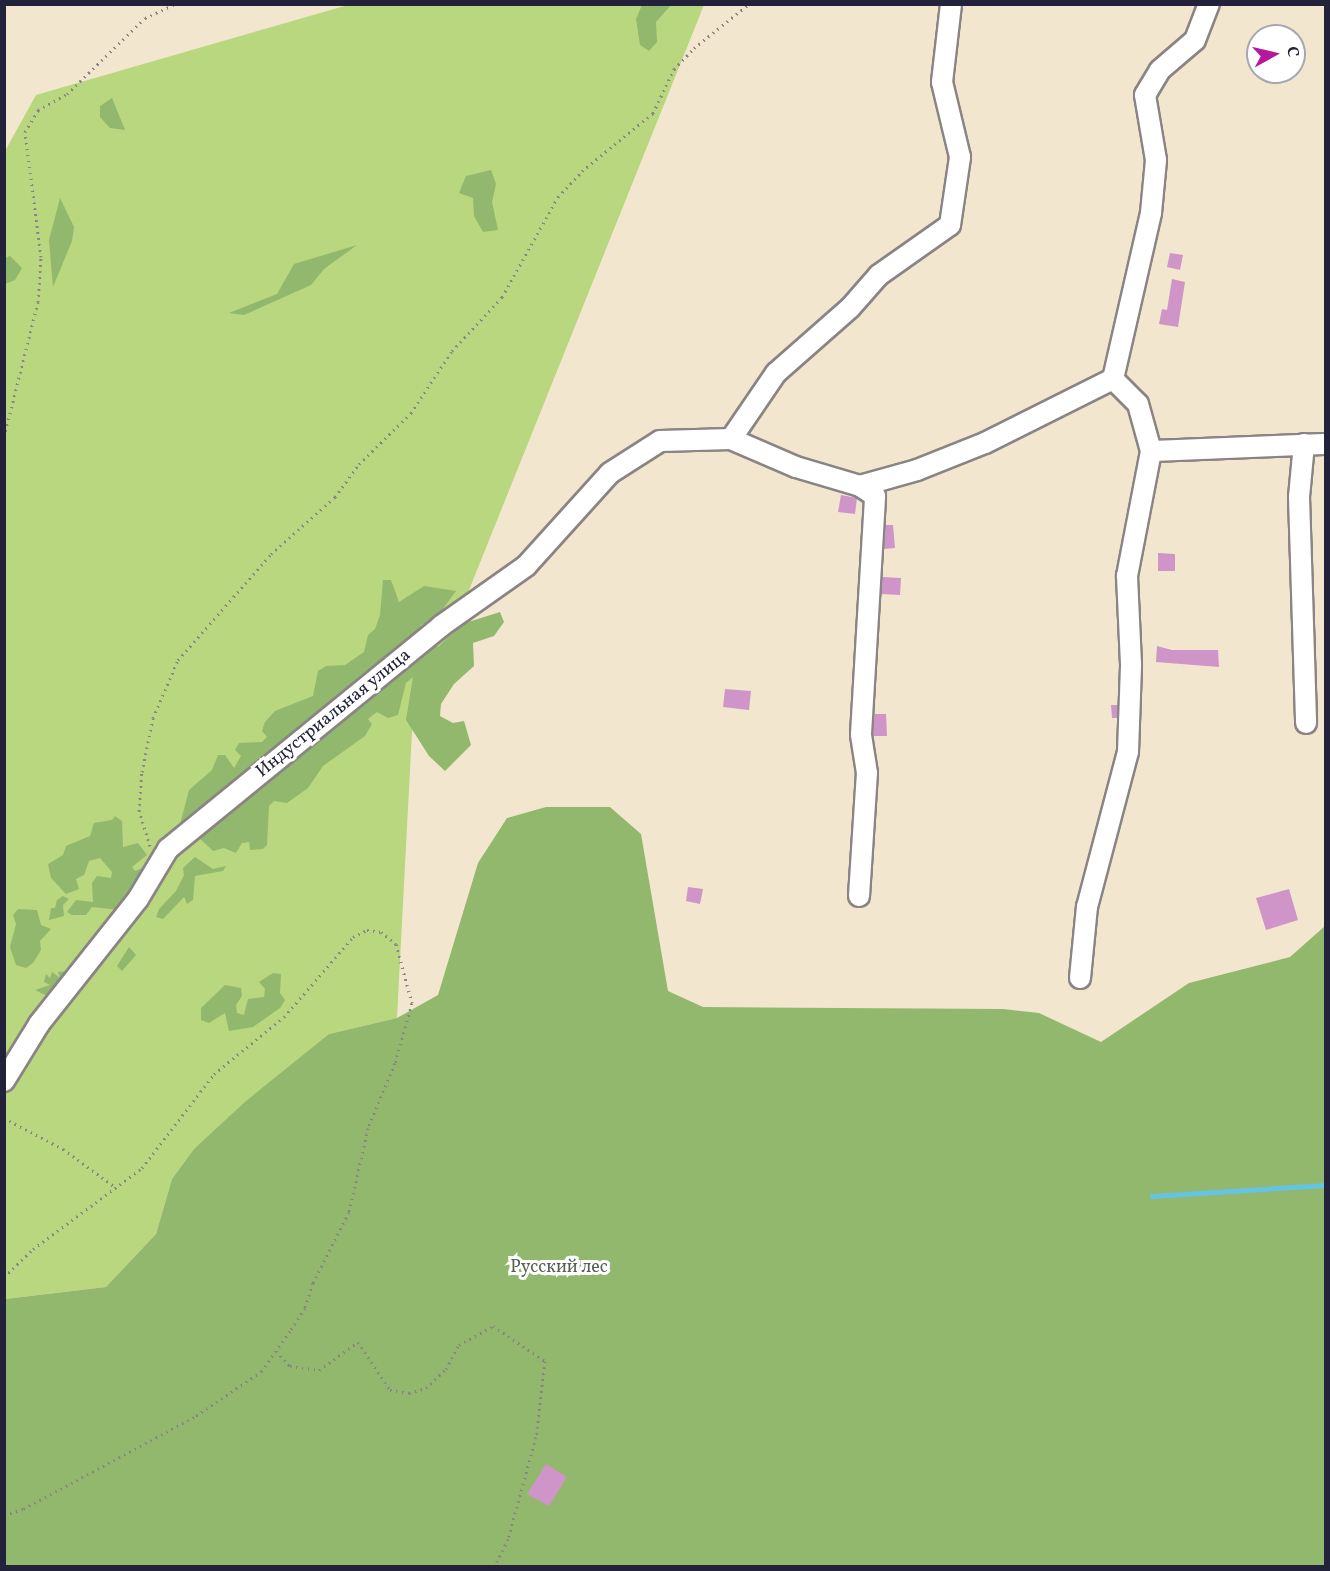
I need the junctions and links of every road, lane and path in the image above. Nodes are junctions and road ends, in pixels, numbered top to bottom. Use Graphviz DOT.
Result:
graph roads {
  1 [pos="175,4"];
  2 [pos="749,4"];
  3 [pos="951,4"];
  4 [pos="1209,4"];
  5 [pos="1113,379"];
  6 [pos="4,437"];
  7 [pos="731,439"];
  8 [pos="1304,444"];
  9 [pos="1326,444"];
  10 [pos="1151,451"];
  11 [pos="861,486"];
  12 [pos="1306,723"];
  13 [pos="156,868"];
  14 [pos="858,896"];
  15 [pos="1080,978"];
  16 [pos="4,1081"];
  17 [pos="4,1118"];
  18 [pos="115,1188"];
  19 [pos="4,1277"];
  20 [pos="275,1350"];
  21 [pos="4,1515"];
  22 [pos="495,1566"];
  1 -- 6 [label="path"];
  2 -- 13 [label="path"];
  3 -- 7 [label="street"];
  4 -- 5 [label="street"];
  5 -- 10 [label="street"];
  5 -- 11 [label="street"];
  7 -- 11 [label="street"];
  7 -- 13 [label="street, Индустриальная улица"];
  8 -- 9 [label="street"];
  8 -- 10 [label="street"];
  8 -- 12 [label="street"];
  10 -- 15 [label="street"];
  11 -- 14 [label="street"];
  13 -- 16 [label="street, Индустриальная улица"];
  17 -- 18 [label="path"];
  18 -- 19 [label="path"];
  18 -- 20 [label="path"];
  20 -- 21 [label="path"];
  20 -- 22 [label="path"];
}
